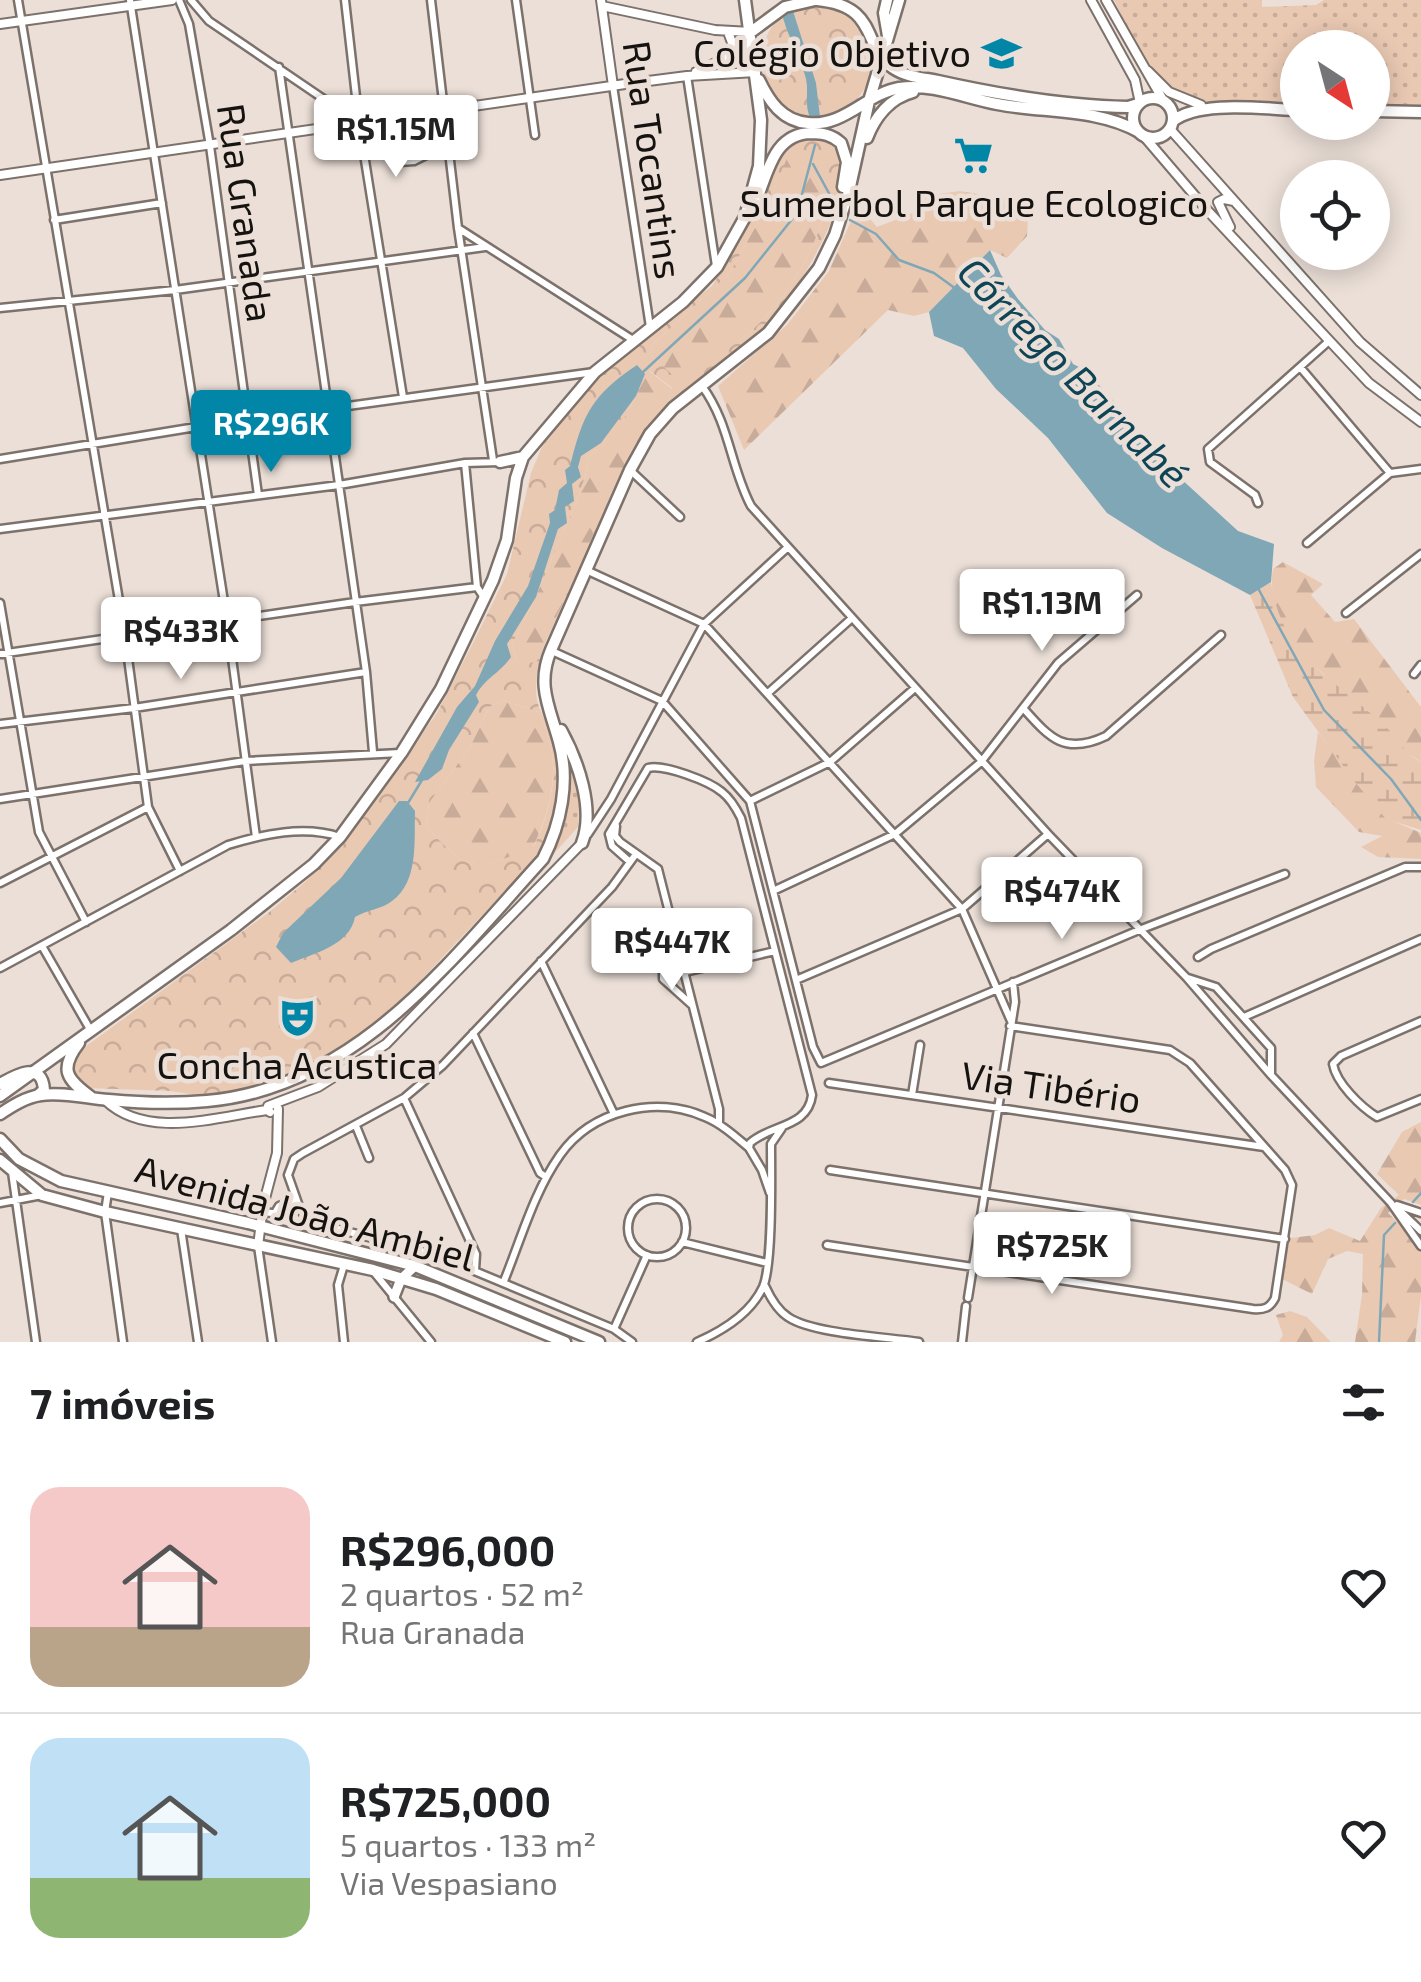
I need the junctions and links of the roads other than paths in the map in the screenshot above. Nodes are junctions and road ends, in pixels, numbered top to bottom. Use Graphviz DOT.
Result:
graph roads {
  1 [pos="18,0"];
  2 [pos="176,0"];
  3 [pos="191,0"];
  4 [pos="345,0"];
  5 [pos="431,0"];
  6 [pos="516,0"];
  7 [pos="745,0"];
  8 [pos="816,0"];
  9 [pos="887,0"];
  10 [pos="899,0"];
  11 [pos="1090,0"];
  12 [pos="1106,0"];
  13 [pos="131,3"];
  14 [pos="602,3"];
  15 [pos="22,21"];
  16 [pos="0,24"];
  17 [pos="728,32"];
  18 [pos="750,32"];
  19 [pos="888,36"];
  20 [pos="882,55"];
  21 [pos="1138,60"];
  22 [pos="279,67"];
  23 [pos="756,72"];
  24 [pos="688,76"];
  25 [pos="613,86"];
  26 [pos="938,89"];
  27 [pos="530,98"];
  28 [pos="1165,101"];
  29 [pos="869,102"];
  30 [pos="892,102"];
  31 [pos="1139,103"];
  32 [pos="1201,105"];
  33 [pos="1224,108"];
  34 [pos="446,110"];
  35 [pos="1280,110"];
  36 [pos="1390,112"];
  37 [pos="1421,112"];
  38 [pos="359,124"];
  39 [pos="1171,125"];
  40 [pos="1141,133"];
  41 [pos="287,134"];
  42 [pos="534,136"];
  43 [pos="448,144"];
  44 [pos="210,146"];
  45 [pos="154,153"];
  46 [pos="856,161"];
  47 [pos="46,170"];
  48 [pos="0,175"];
  49 [pos="1234,201"];
  50 [pos="162,203"];
  51 [pos="844,208"];
  52 [pos="745,217"];
  53 [pos="54,220"];
  54 [pos="458,228"];
  55 [pos="1235,236"];
  56 [pos="486,247"];
  57 [pos="462,250"];
  58 [pos="382,259"];
  59 [pos="716,267"];
  60 [pos="307,270"];
  61 [pos="226,282"];
  62 [pos="175,290"];
  63 [pos="68,301"];
  64 [pos="0,308"];
  65 [pos="650,328"];
  66 [pos="633,340"];
  67 [pos="1329,341"];
  68 [pos="1300,367"];
  69 [pos="595,372"];
  70 [pos="482,385"];
  71 [pos="701,385"];
  72 [pos="1421,396"];
  73 [pos="403,397"];
  74 [pos="328,408"];
  75 [pos="247,420"];
  76 [pos="1421,422"];
  77 [pos="196,427"];
  78 [pos="92,444"];
  79 [pos="524,457"];
  80 [pos="0,459"];
  81 [pos="496,461"];
  82 [pos="465,464"];
  83 [pos="630,470"];
  84 [pos="1421,470"];
  85 [pos="1390,473"];
  86 [pos="516,478"];
  87 [pos="338,485"];
  88 [pos="258,495"];
  89 [pos="208,501"];
  90 [pos="1258,503"];
  91 [pos="104,515"];
  92 [pos="680,517"];
  93 [pos="0,529"];
  94 [pos="1307,543"];
  95 [pos="788,547"];
  96 [pos="1421,554"];
  97 [pos="586,570"];
  98 [pos="477,587"];
  99 [pos="1136,595"];
  100 [pos="485,599"];
  101 [pos="356,602"];
  102 [pos="0,603"];
  103 [pos="1346,613"];
  104 [pos="852,618"];
  105 [pos="227,621"];
  106 [pos="704,624"];
  107 [pos="1221,635"];
  108 [pos="124,636"];
  109 [pos="550,650"];
  110 [pos="4,654"];
  111 [pos="1421,665"];
  112 [pos="366,672"];
  113 [pos="1414,674"];
  114 [pos="915,688"];
  115 [pos="237,692"];
  116 [pos="768,693"];
  117 [pos="662,701"];
  118 [pos="134,708"];
  119 [pos="1023,708"];
  120 [pos="549,713"];
  121 [pos="20,720"];
  122 [pos="0,724"];
  123 [pos="373,752"];
  124 [pos="402,752"];
  125 [pos="245,761"];
  126 [pos="830,762"];
  127 [pos="981,762"];
  128 [pos="144,777"];
  129 [pos="30,794"];
  130 [pos="0,798"];
  131 [pos="750,801"];
  132 [pos="148,807"];
  133 [pos="616,820"];
  134 [pos="895,834"];
  135 [pos="1048,834"];
  136 [pos="256,836"];
  137 [pos="340,837"];
  138 [pos="582,843"];
  139 [pos="636,854"];
  140 [pos="50,856"];
  141 [pos="630,862"];
  142 [pos="1421,867"];
  143 [pos="180,871"];
  144 [pos="1285,874"];
  145 [pos="0,884"];
  146 [pos="774,891"];
  147 [pos="962,908"];
  148 [pos="86,922"];
  149 [pos="1139,930"];
  150 [pos="1421,940"];
  151 [pos="678,944"];
  152 [pos="42,946"];
  153 [pos="775,951"];
  154 [pos="1198,957"];
  155 [pos="541,961"];
  156 [pos="0,968"];
  157 [pos="685,972"];
  158 [pos="1187,978"];
  159 [pos="796,980"];
  160 [pos="1013,982"];
  161 [pos="998,989"];
  162 [pos="694,1006"];
  163 [pos="1244,1017"];
  164 [pos="1421,1021"];
  165 [pos="1011,1024"];
  166 [pos="473,1033"];
  167 [pos="87,1034"];
  168 [pos="920,1045"];
  169 [pos="31,1072"];
  170 [pos="1270,1075"];
  171 [pos="829,1083"];
  172 [pos="0,1084"];
  173 [pos="38,1095"];
  174 [pos="912,1095"];
  175 [pos="0,1096"];
  176 [pos="404,1098"];
  177 [pos="99,1099"];
  178 [pos="1421,1099"];
  179 [pos="998,1108"];
  180 [pos="271,1110"];
  181 [pos="0,1114"];
  182 [pos="614,1114"];
  183 [pos="719,1124"];
  184 [pos="356,1126"];
  185 [pos="782,1126"];
  186 [pos="759,1136"];
  187 [pos="0,1139"];
  188 [pos="771,1144"];
  189 [pos="1265,1147"];
  190 [pos="749,1148"];
  191 [pos="771,1155"];
  192 [pos="369,1158"];
  193 [pos="0,1160"];
  194 [pos="756,1160"];
  195 [pos="830,1170"];
  196 [pos="12,1172"];
  197 [pos="546,1177"];
  198 [pos="108,1192"];
  199 [pos="770,1193"];
  200 [pos="984,1194"];
  201 [pos="42,1195"];
  202 [pos="296,1199"];
  203 [pos="15,1201"];
  204 [pos="0,1202"];
  205 [pos="1391,1204"];
  206 [pos="300,1209"];
  207 [pos="276,1211"];
  208 [pos="104,1212"];
  209 [pos="262,1212"];
  210 [pos="1421,1213"];
  211 [pos="260,1226"];
  212 [pos="182,1229"];
  213 [pos="274,1230"];
  214 [pos="1421,1231"];
  215 [pos="1285,1239"];
  216 [pos="682,1242"];
  217 [pos="827,1245"];
  218 [pos="258,1246"];
  219 [pos="1421,1246"];
  220 [pos="352,1249"];
  221 [pos="647,1255"];
  222 [pos="767,1263"];
  223 [pos="344,1264"];
  224 [pos="415,1266"];
  225 [pos="973,1267"];
  226 [pos="372,1270"];
  227 [pos="476,1270"];
  228 [pos="401,1278"];
  229 [pos="504,1281"];
  230 [pos="764,1285"];
  231 [pos="394,1297"];
  232 [pos="614,1329"];
  233 [pos="36,1342"];
  234 [pos="124,1342"];
  235 [pos="198,1342"];
  236 [pos="272,1342"];
  237 [pos="344,1342"];
  238 [pos="431,1342"];
  239 [pos="565,1342"];
  240 [pos="599,1342"];
  241 [pos="632,1342"];
  242 [pos="697,1342"];
  243 [pos="919,1342"];
  244 [pos="962,1342"];
  1 -- 15 [label="street"];
  2 -- 13 [label="street"];
  2 -- 44 [label="street, Rua Granada"];
  3 -- 22 [label="street"];
  4 -- 38 [label="street"];
  5 -- 34 [label="street"];
  6 -- 27 [label="street"];
  7 -- 18 [label="main road"];
  8 -- 18 [label="main road"];
  8 -- 20 [label="main road"];
  9 -- 19 [label="main road"];
  10 -- 19 [label="main road"];
  11 -- 31 [label="street"];
  12 -- 21 [label="street"];
  13 -- 15 [label="street"];
  13 -- 45 [label="street"];
  14 -- 17 [label="street"];
  14 -- 25 [label="street, Rua Tocantins"];
  15 -- 16 [label="street"];
  15 -- 47 [label="street"];
  17 -- 18 [label="street"];
  17 -- 24 [label="street"];
  18 -- 23 [label="main road"];
  19 -- 20 [label="main road"];
  20 -- 29 [label="main road"];
  20 -- 31 [label="main road"];
  21 -- 28 [label="street"];
  21 -- 32 [label="street"];
  22 -- 38 [label="street"];
  22 -- 41 [label="street"];
  23 -- 24 [label="street"];
  23 -- 29 [label="main road"];
  23 -- 52 [label="main road"];
  24 -- 25 [label="street"];
  24 -- 59 [label="street"];
  25 -- 27 [label="street"];
  25 -- 65 [label="street, Rua Tocantins"];
  26 -- 29 [label="main road"];
  26 -- 30 [label="main road"];
  26 -- 40 [label="main road"];
  27 -- 34 [label="street"];
  27 -- 42 [label="street"];
  28 -- 31 [label="main road"];
  28 -- 32 [label="main road"];
  28 -- 39 [label="main road"];
  29 -- 30 [label="main road"];
  29 -- 46 [label="main road"];
  30 -- 46 [label="main road"];
  31 -- 40 [label="main road"];
  32 -- 33 [label="main road"];
  33 -- 35 [label="main road"];
  33 -- 39 [label="main road"];
  34 -- 38 [label="street"];
  34 -- 43 [label="street"];
  36 -- 37 [label="main road"];
  38 -- 41 [label="street"];
  38 -- 43 [label="street"];
  38 -- 58 [label="street"];
  39 -- 40 [label="main road"];
  39 -- 49 [label="street"];
  40 -- 55 [label="street"];
  41 -- 44 [label="street"];
  41 -- 60 [label="street"];
  43 -- 54 [label="street"];
  44 -- 45 [label="street"];
  44 -- 61 [label="street, Rua Granada"];
  45 -- 47 [label="street"];
  45 -- 50 [label="street"];
  46 -- 51 [label="main road"];
  47 -- 48 [label="street"];
  47 -- 53 [label="street"];
  49 -- 55 [label="street"];
  49 -- 72 [label="street"];
  50 -- 53 [label="street"];
  50 -- 62 [label="street"];
  51 -- 52 [label="main road"];
  51 -- 71 [label="main road"];
  52 -- 59 [label="main road"];
  53 -- 63 [label="street"];
  54 -- 56 [label="street"];
  54 -- 57 [label="street"];
  55 -- 67 [label="street"];
  56 -- 57 [label="street"];
  56 -- 66 [label="street"];
  57 -- 58 [label="street"];
  57 -- 70 [label="street"];
  58 -- 60 [label="street"];
  58 -- 73 [label="street"];
  59 -- 65 [label="main road"];
  60 -- 61 [label="street"];
  60 -- 74 [label="street"];
  61 -- 62 [label="street"];
  61 -- 75 [label="street, Rua Granada"];
  62 -- 63 [label="street"];
  62 -- 77 [label="street"];
  63 -- 64 [label="street"];
  63 -- 78 [label="street"];
  65 -- 66 [label="main road"];
  66 -- 69 [label="main road"];
  67 -- 68 [label="street"];
  67 -- 76 [label="street"];
  68 -- 85 [label="street"];
  68 -- 90 [label="street"];
  69 -- 70 [label="street"];
  69 -- 79 [label="main road"];
  70 -- 73 [label="street"];
  70 -- 81 [label="street"];
  71 -- 83 [label="main road"];
  71 -- 95 [label="street"];
  73 -- 74 [label="street"];
  74 -- 75 [label="street"];
  74 -- 87 [label="street"];
  75 -- 77 [label="street"];
  75 -- 88 [label="street, Rua Granada"];
  77 -- 78 [label="street"];
  77 -- 89 [label="street"];
  78 -- 80 [label="street"];
  78 -- 91 [label="street"];
  79 -- 81 [label="main road"];
  79 -- 86 [label="main road"];
  81 -- 82 [label="street"];
  81 -- 86 [label="main road"];
  82 -- 87 [label="street"];
  82 -- 98 [label="street"];
  83 -- 92 [label="street"];
  83 -- 97 [label="main road"];
  84 -- 85 [label="street"];
  85 -- 94 [label="street"];
  86 -- 100 [label="main road"];
  87 -- 88 [label="street"];
  87 -- 101 [label="street"];
  88 -- 89 [label="street"];
  89 -- 91 [label="street"];
  89 -- 105 [label="street"];
  91 -- 93 [label="street"];
  91 -- 108 [label="street"];
  95 -- 104 [label="street"];
  95 -- 106 [label="street"];
  96 -- 103 [label="street"];
  97 -- 106 [label="street"];
  97 -- 109 [label="main road"];
  98 -- 100 [label="street"];
  98 -- 101 [label="street"];
  99 -- 119 [label="street"];
  100 -- 124 [label="main road"];
  101 -- 105 [label="street"];
  101 -- 112 [label="street"];
  102 -- 110 [label="street"];
  104 -- 114 [label="street"];
  104 -- 116 [label="street"];
  105 -- 108 [label="street"];
  105 -- 115 [label="street"];
  106 -- 116 [label="street"];
  106 -- 117 [label="street"];
  107 -- 119 [label="street"];
  108 -- 110 [label="street"];
  108 -- 118 [label="street"];
  109 -- 117 [label="street"];
  109 -- 120 [label="main road"];
  110 -- 121 [label="street"];
  111 -- 113 [label="street"];
  112 -- 115 [label="street"];
  112 -- 123 [label="street"];
  114 -- 126 [label="street"];
  114 -- 127 [label="street"];
  115 -- 118 [label="street"];
  115 -- 125 [label="street"];
  116 -- 126 [label="street"];
  117 -- 131 [label="street"];
  117 -- 138 [label="street"];
  118 -- 121 [label="street"];
  118 -- 128 [label="street"];
  119 -- 127 [label="street"];
  120 -- 138 [label="main road"];
  120 -- 177 [label="main road"];
  121 -- 122 [label="street"];
  121 -- 129 [label="street"];
  123 -- 124 [label="street"];
  123 -- 125 [label="street"];
  124 -- 137 [label="main road"];
  125 -- 128 [label="street"];
  125 -- 136 [label="street"];
  126 -- 131 [label="street"];
  126 -- 134 [label="street"];
  127 -- 134 [label="street"];
  127 -- 135 [label="street"];
  128 -- 129 [label="street"];
  128 -- 132 [label="street"];
  129 -- 130 [label="street"];
  129 -- 140 [label="street"];
  131 -- 146 [label="street"];
  132 -- 140 [label="street"];
  132 -- 143 [label="street"];
  133 -- 139 [label="street"];
  133 -- 141 [label="street"];
  133 -- 153 [label="street"];
  134 -- 146 [label="street"];
  134 -- 147 [label="street"];
  135 -- 147 [label="street"];
  135 -- 149 [label="street"];
  136 -- 137 [label="street"];
  136 -- 143 [label="street"];
  137 -- 167 [label="main road"];
  138 -- 180 [label="street"];
  139 -- 141 [label="street"];
  139 -- 151 [label="street"];
  140 -- 145 [label="street"];
  140 -- 148 [label="street"];
  141 -- 155 [label="street"];
  142 -- 154 [label="street"];
  143 -- 148 [label="street"];
  144 -- 149 [label="street"];
  146 -- 159 [label="street"];
  147 -- 159 [label="street"];
  147 -- 161 [label="street"];
  148 -- 152 [label="street"];
  149 -- 158 [label="street"];
  149 -- 160 [label="street"];
  150 -- 163 [label="street"];
  151 -- 157 [label="street"];
  151 -- 162 [label="street"];
  152 -- 156 [label="street"];
  152 -- 167 [label="street"];
  153 -- 157 [label="street"];
  153 -- 185 [label="street"];
  155 -- 166 [label="street"];
  155 -- 182 [label="street"];
  157 -- 162 [label="street"];
  158 -- 163 [label="street"];
  158 -- 170 [label="street"];
  159 -- 161 [label="street"];
  160 -- 161 [label="street"];
  160 -- 165 [label="street"];
  161 -- 165 [label="street"];
  162 -- 183 [label="street"];
  163 -- 170 [label="street"];
  164 -- 178 [label="street"];
  165 -- 179 [label="street"];
  165 -- 189 [label="street"];
  166 -- 176 [label="street"];
  166 -- 197 [label="street"];
  167 -- 169 [label="main road"];
  167 -- 177 [label="main road"];
  168 -- 174 [label="street"];
  169 -- 172 [label="main road"];
  169 -- 173 [label="main road"];
  169 -- 175 [label="main road"];
  170 -- 205 [label="street"];
  171 -- 174 [label="street, Via Tibério"];
  173 -- 177 [label="main road"];
  173 -- 181 [label="main road"];
  174 -- 179 [label="street, Via Tibério"];
  176 -- 184 [label="street"];
  176 -- 227 [label="street"];
  177 -- 180 [label="street"];
  179 -- 189 [label="street, Via Tibério"];
  179 -- 200 [label="street"];
  180 -- 209 [label="street"];
  182 -- 183 [label="street"];
  182 -- 197 [label="street"];
  183 -- 190 [label="street"];
  184 -- 192 [label="street"];
  184 -- 202 [label="street"];
  185 -- 186 [label="street"];
  185 -- 188 [label="street"];
  186 -- 188 [label="street"];
  186 -- 190 [label="street"];
  187 -- 198 [label="main road, Avenida João Ambiel"];
  188 -- 191 [label="street"];
  189 -- 215 [label="street"];
  190 -- 194 [label="street"];
  191 -- 194 [label="street"];
  191 -- 199 [label="street"];
  193 -- 196 [label="main road, Avenida João Ambiel"];
  194 -- 199 [label="street"];
  195 -- 200 [label="street"];
  196 -- 201 [label="main road, Avenida João Ambiel"];
  196 -- 203 [label="street"];
  197 -- 229 [label="street"];
  198 -- 208 [label="street"];
  198 -- 211 [label="main road, Avenida João Ambiel"];
  199 -- 222 [label="street"];
  200 -- 215 [label="street"];
  200 -- 225 [label="street"];
  201 -- 203 [label="street"];
  201 -- 208 [label="main road, Avenida João Ambiel"];
  202 -- 206 [label="street"];
  202 -- 207 [label="street"];
  203 -- 204 [label="street"];
  203 -- 233 [label="street"];
  205 -- 210 [label="street"];
  205 -- 214 [label="street"];
  205 -- 219 [label="street"];
  206 -- 207 [label="street"];
  206 -- 227 [label="street"];
  207 -- 209 [label="street"];
  208 -- 212 [label="main road, Avenida João Ambiel"];
  208 -- 234 [label="street"];
  209 -- 211 [label="street"];
  209 -- 213 [label="street"];
  211 -- 213 [label="main road, Avenida João Ambiel"];
  211 -- 218 [label="street"];
  212 -- 218 [label="main road, Avenida João Ambiel"];
  212 -- 235 [label="street"];
  213 -- 220 [label="main road, Avenida João Ambiel"];
  215 -- 225 [label="street"];
  216 -- 221 [label="street"];
  216 -- 221 [label="street"];
  216 -- 222 [label="street"];
  217 -- 225 [label="street"];
  218 -- 223 [label="main road, Avenida João Ambiel"];
  218 -- 236 [label="street"];
  220 -- 223 [label="main road"];
  220 -- 224 [label="main road, Avenida João Ambiel"];
  221 -- 232 [label="street"];
  222 -- 230 [label="street"];
  223 -- 226 [label="main road, Avenida João Ambiel"];
  223 -- 237 [label="street"];
  224 -- 228 [label="main road"];
  224 -- 240 [label="main road, Avenida João Ambiel"];
  225 -- 244 [label="street"];
  226 -- 228 [label="main road, Avenida João Ambiel"];
  226 -- 231 [label="street"];
  227 -- 229 [label="street"];
  228 -- 231 [label="main road"];
  228 -- 239 [label="main road, Avenida João Ambiel"];
  229 -- 232 [label="street"];
  230 -- 242 [label="street"];
  230 -- 243 [label="street"];
  231 -- 238 [label="street"];
  232 -- 241 [label="street"];
}
